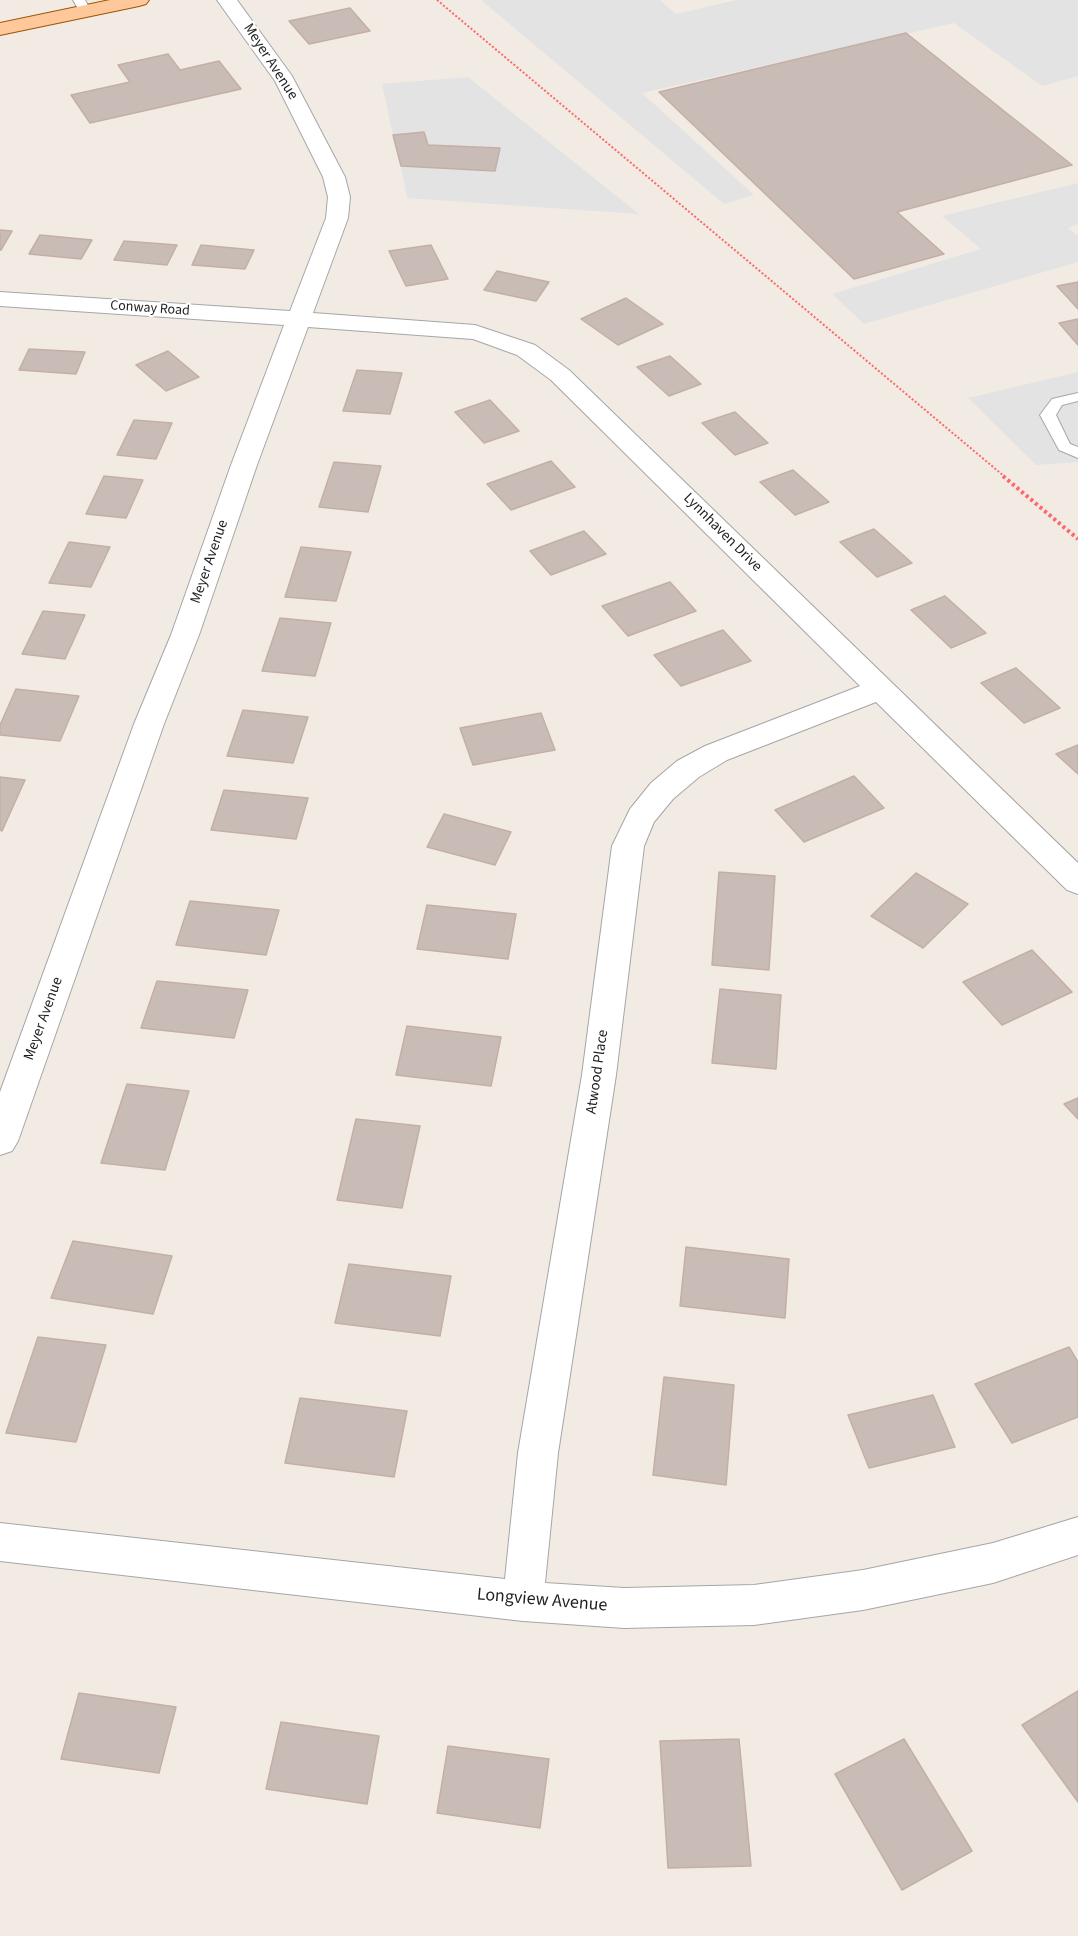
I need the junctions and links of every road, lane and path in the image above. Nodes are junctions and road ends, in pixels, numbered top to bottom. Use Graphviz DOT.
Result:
graph roads {
  1 [pos="139,0"];
  2 [pos="227,0"];
  3 [pos="437,0"];
  4 [pos="82,5"];
  5 [pos="0,29"];
  6 [pos="0,298"];
  7 [pos="300,319"];
  8 [pos="1078,397"];
  9 [pos="1078,453"];
  10 [pos="1078,539"];
  11 [pos="880,688"];
  12 [pos="1078,882"];
  13 [pos="0,1141"];
  14 [pos="1078,1536"];
  15 [pos="0,1542"];
  16 [pos="523,1601"];
  1 -- 4 [label="main road"];
  2 -- 7 [label="street, Meyer Avenue"];
  3 -- 10 [label="path"];
  4 -- 5 [label="main road"];
  6 -- 7 [label="street, Conway Road"];
  7 -- 11 [label="street, Lynnhaven Drive"];
  7 -- 13 [label="street, Meyer Avenue"];
  8 -- 9 [label="lane"];
  11 -- 12 [label="street, Lynnhaven Drive"];
  11 -- 16 [label="street, Atwood Place"];
  14 -- 16 [label="street, Longview Avenue"];
  15 -- 16 [label="street, Longview Avenue"];
}
